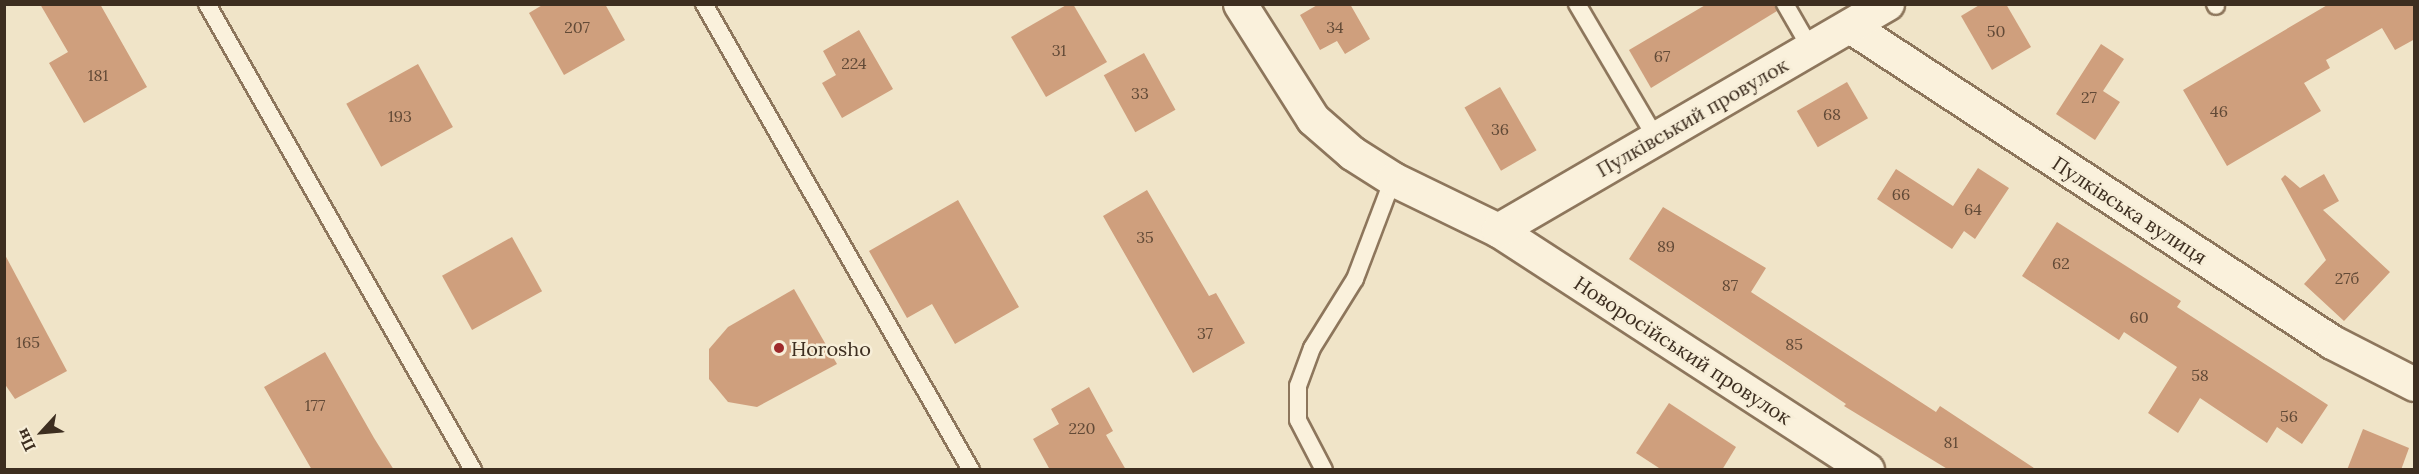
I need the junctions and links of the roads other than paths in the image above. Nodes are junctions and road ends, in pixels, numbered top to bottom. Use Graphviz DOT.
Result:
graph roads {
  1 [pos="207,4"];
  2 [pos="704,4"];
  3 [pos="1240,4"];
  4 [pos="1576,4"];
  5 [pos="1785,4"];
  6 [pos="1887,4"];
  7 [pos="1850,26"];
  8 [pos="1811,48"];
  9 [pos="1656,138"];
  10 [pos="1393,180"];
  11 [pos="1498,230"];
  12 [pos="2415,384"];
  13 [pos="473,470"];
  14 [pos="971,470"];
  15 [pos="1324,470"];
  16 [pos="1867,470"];
  1 -- 13 [label="lane"];
  2 -- 14 [label="lane"];
  3 -- 10 [label="street, Новоросійський провулок"];
  4 -- 9 [label="lane"];
  5 -- 8 [label="lane"];
  6 -- 7 [label="street, Пулківський провулок"];
  7 -- 8 [label="street, Пулківський провулок"];
  7 -- 12 [label="street, Пулківська вулиця"];
  8 -- 9 [label="street, Пулківський провулок"];
  9 -- 11 [label="street, Пулківський провулок"];
  10 -- 11 [label="street, Новоросійський провулок"];
  10 -- 15 [label="lane"];
  11 -- 16 [label="street, Новоросійський провулок"];
}
